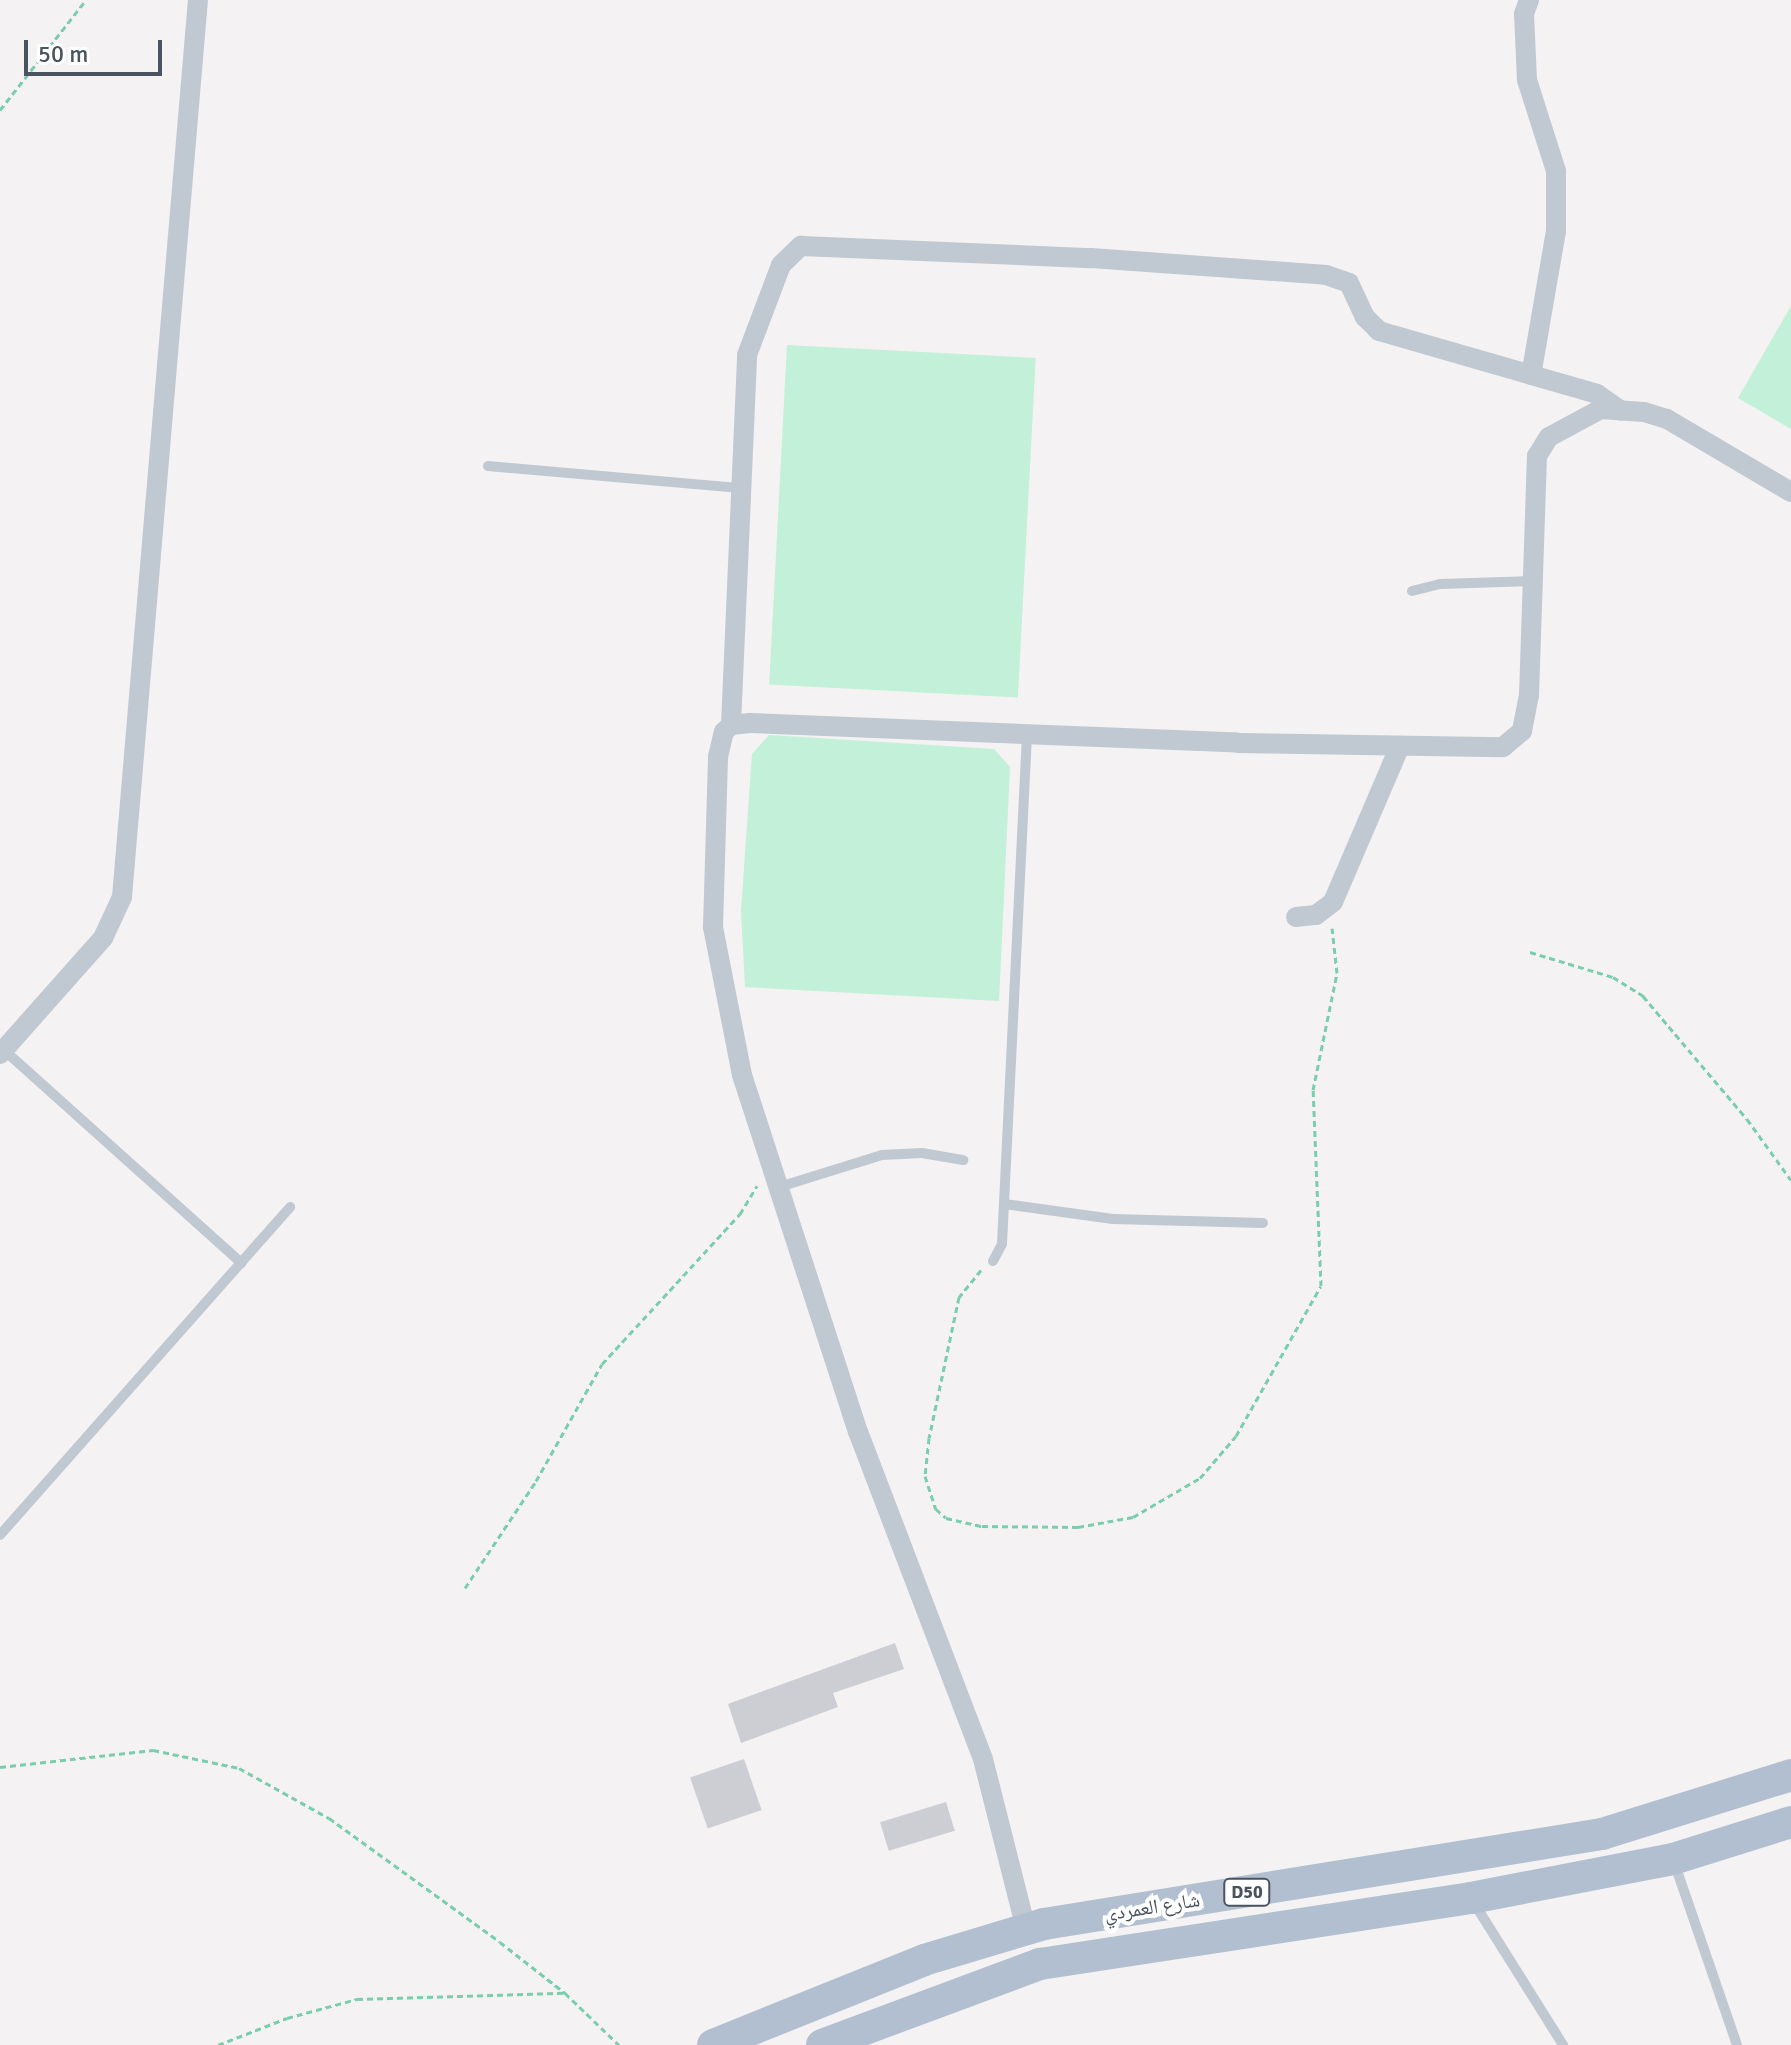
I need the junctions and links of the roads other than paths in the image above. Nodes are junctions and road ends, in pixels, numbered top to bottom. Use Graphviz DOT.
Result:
graph roads {
  1 [pos="198,0"];
  2 [pos="1529,0"];
  3 [pos="1531,375"];
  4 [pos="1621,411"];
  5 [pos="488,466"];
  6 [pos="738,488"];
  7 [pos="1791,492"];
  8 [pos="1532,581"];
  9 [pos="1412,591"];
  10 [pos="731,725"];
  11 [pos="1027,735"];
  12 [pos="1400,746"];
  13 [pos="1296,917"];
  14 [pos="2,1052"];
  15 [pos="963,1160"];
  16 [pos="776,1188"];
  17 [pos="1004,1204"];
  18 [pos="290,1207"];
  19 [pos="1263,1223"];
  20 [pos="993,1261"];
  21 [pos="241,1263"];
  22 [pos="0,1535"];
  23 [pos="1791,1775"];
  24 [pos="1791,1822"];
  25 [pos="1673,1859"];
  26 [pos="1471,1898"];
  27 [pos="1026,1929"];
  28 [pos="713,2045"];
  29 [pos="822,2045"];
  30 [pos="1563,2045"];
  31 [pos="1737,2045"];
  1 -- 14 [label="street"];
  2 -- 3 [label="street"];
  3 -- 4 [label="street"];
  3 -- 6 [label="street"];
  4 -- 7 [label="street"];
  4 -- 8 [label="street"];
  5 -- 6 [label="lane"];
  6 -- 10 [label="street"];
  8 -- 9 [label="lane"];
  8 -- 12 [label="street"];
  10 -- 11 [label="street"];
  10 -- 16 [label="street"];
  11 -- 12 [label="street"];
  11 -- 17 [label="lane"];
  12 -- 13 [label="street"];
  14 -- 21 [label="lane"];
  15 -- 16 [label="lane"];
  16 -- 27 [label="street"];
  17 -- 19 [label="lane"];
  17 -- 20 [label="lane"];
  18 -- 21 [label="lane"];
  21 -- 22 [label="lane"];
  23 -- 27 [label="main road, شارع العمردي / D50"];
  24 -- 25 [label="main road, شارع العمردي / D50"];
  25 -- 26 [label="main road, شارع العمردي / D50"];
  25 -- 31 [label="lane"];
  26 -- 29 [label="main road, شارع العمردي / D50"];
  26 -- 30 [label="lane"];
  27 -- 28 [label="main road, شارع العمردي / D50"];
}
